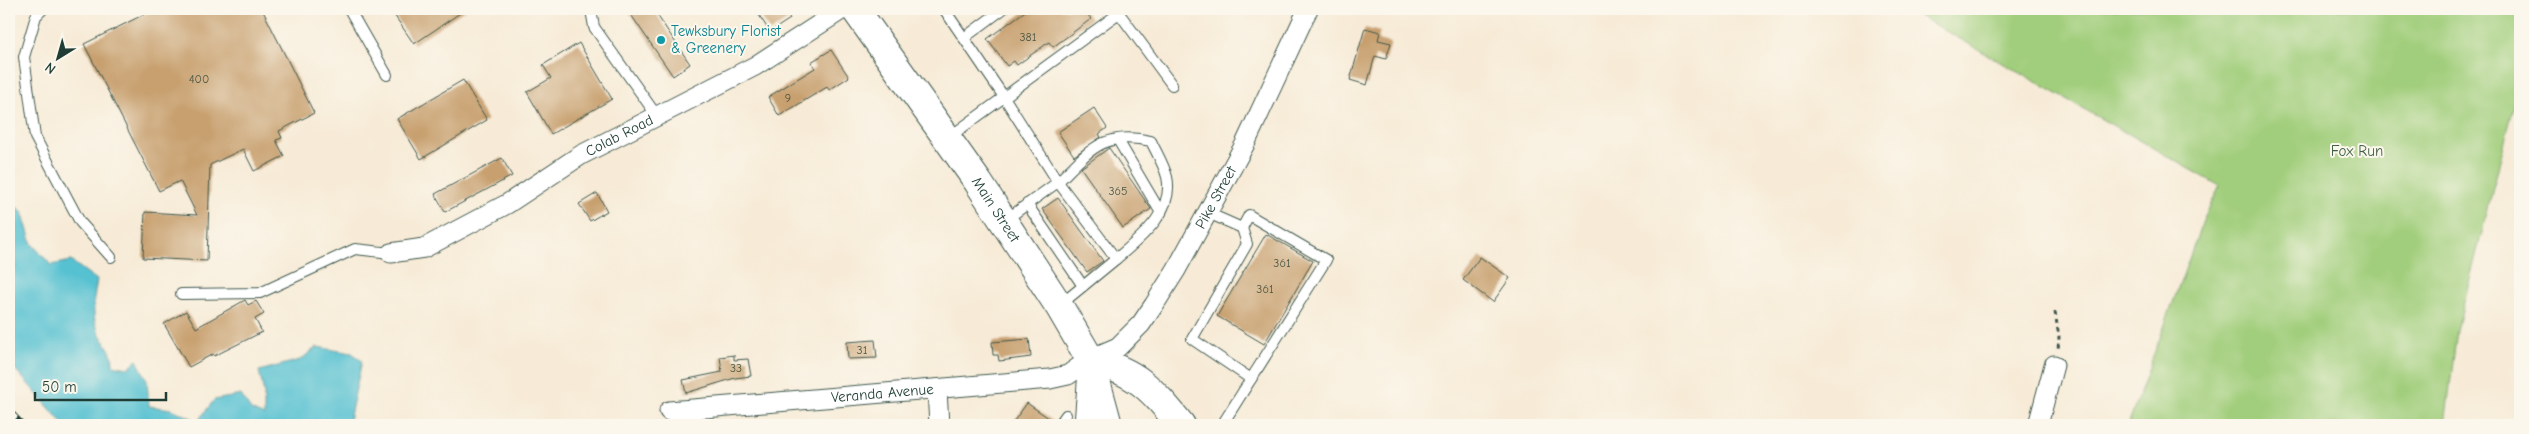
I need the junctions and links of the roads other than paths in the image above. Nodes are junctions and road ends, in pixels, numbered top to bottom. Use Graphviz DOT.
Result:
graph roads {
  1 [pos="43,9"];
  2 [pos="349,9"];
  3 [pos="594,9"];
  4 [pos="843,9"];
  5 [pos="855,9"];
  6 [pos="944,9"];
  7 [pos="1003,9"];
  8 [pos="1308,9"];
  9 [pos="1117,11"];
  10 [pos="964,38"];
  11 [pos="387,74"];
  12 [pos="1172,85"];
  13 [pos="1004,97"];
  14 [pos="657,116"];
  15 [pos="947,139"];
  16 [pos="1118,140"];
  17 [pos="1058,182"];
  18 [pos="1027,204"];
  19 [pos="1161,213"];
  20 [pos="1208,213"];
  21 [pos="1004,222"];
  22 [pos="1242,228"];
  23 [pos="391,253"];
  24 [pos="112,257"];
  25 [pos="1116,259"];
  26 [pos="1083,286"];
  27 [pos="181,294"];
  28 [pos="1059,306"];
  29 [pos="1090,359"];
  30 [pos="2054,365"];
  31 [pos="1251,379"];
  32 [pos="937,390"];
  33 [pos="669,411"];
  34 [pos="1066,415"];
  35 [pos="939,425"];
  36 [pos="1059,425"];
  37 [pos="1084,425"];
  38 [pos="1108,425"];
  39 [pos="1181,425"];
  40 [pos="1222,425"];
  41 [pos="2038,425"];
  1 -- 24 [label="lane"];
  2 -- 11 [label="lane"];
  3 -- 14 [label="lane"];
  4 -- 14 [label="street, Colab Road"];
  5 -- 15 [label="main road, Main Street"];
  6 -- 10 [label="lane"];
  7 -- 10 [label="lane"];
  8 -- 20 [label="street, Pike Street"];
  9 -- 12 [label="lane"];
  9 -- 13 [label="lane"];
  10 -- 13 [label="lane"];
  13 -- 15 [label="lane"];
  13 -- 17 [label="lane"];
  14 -- 23 [label="street, Colab Road"];
  15 -- 21 [label="main road, Main Street"];
  16 -- 17 [label="lane"];
  16 -- 19 [label="lane"];
  16 -- 19 [label="lane"];
  17 -- 18 [label="lane"];
  17 -- 25 [label="lane"];
  18 -- 21 [label="lane"];
  18 -- 26 [label="lane"];
  19 -- 25 [label="lane"];
  20 -- 22 [label="lane"];
  20 -- 29 [label="street, Pike Street"];
  21 -- 28 [label="main road, Main Street"];
  22 -- 31 [label="lane"];
  22 -- 31 [label="lane"];
  23 -- 27 [label="lane"];
  25 -- 26 [label="lane"];
  26 -- 28 [label="lane"];
  28 -- 29 [label="main road, Main Street"];
  29 -- 32 [label="street, Veranda Avenue"];
  29 -- 37 [label="street"];
  29 -- 38 [label="main road, Main Street"];
  29 -- 39 [label="main road"];
  30 -- 41 [label="street"];
  31 -- 40 [label="lane"];
  32 -- 33 [label="street, Veranda Avenue"];
  32 -- 35 [label="street"];
  34 -- 36 [label="lane"];
}
